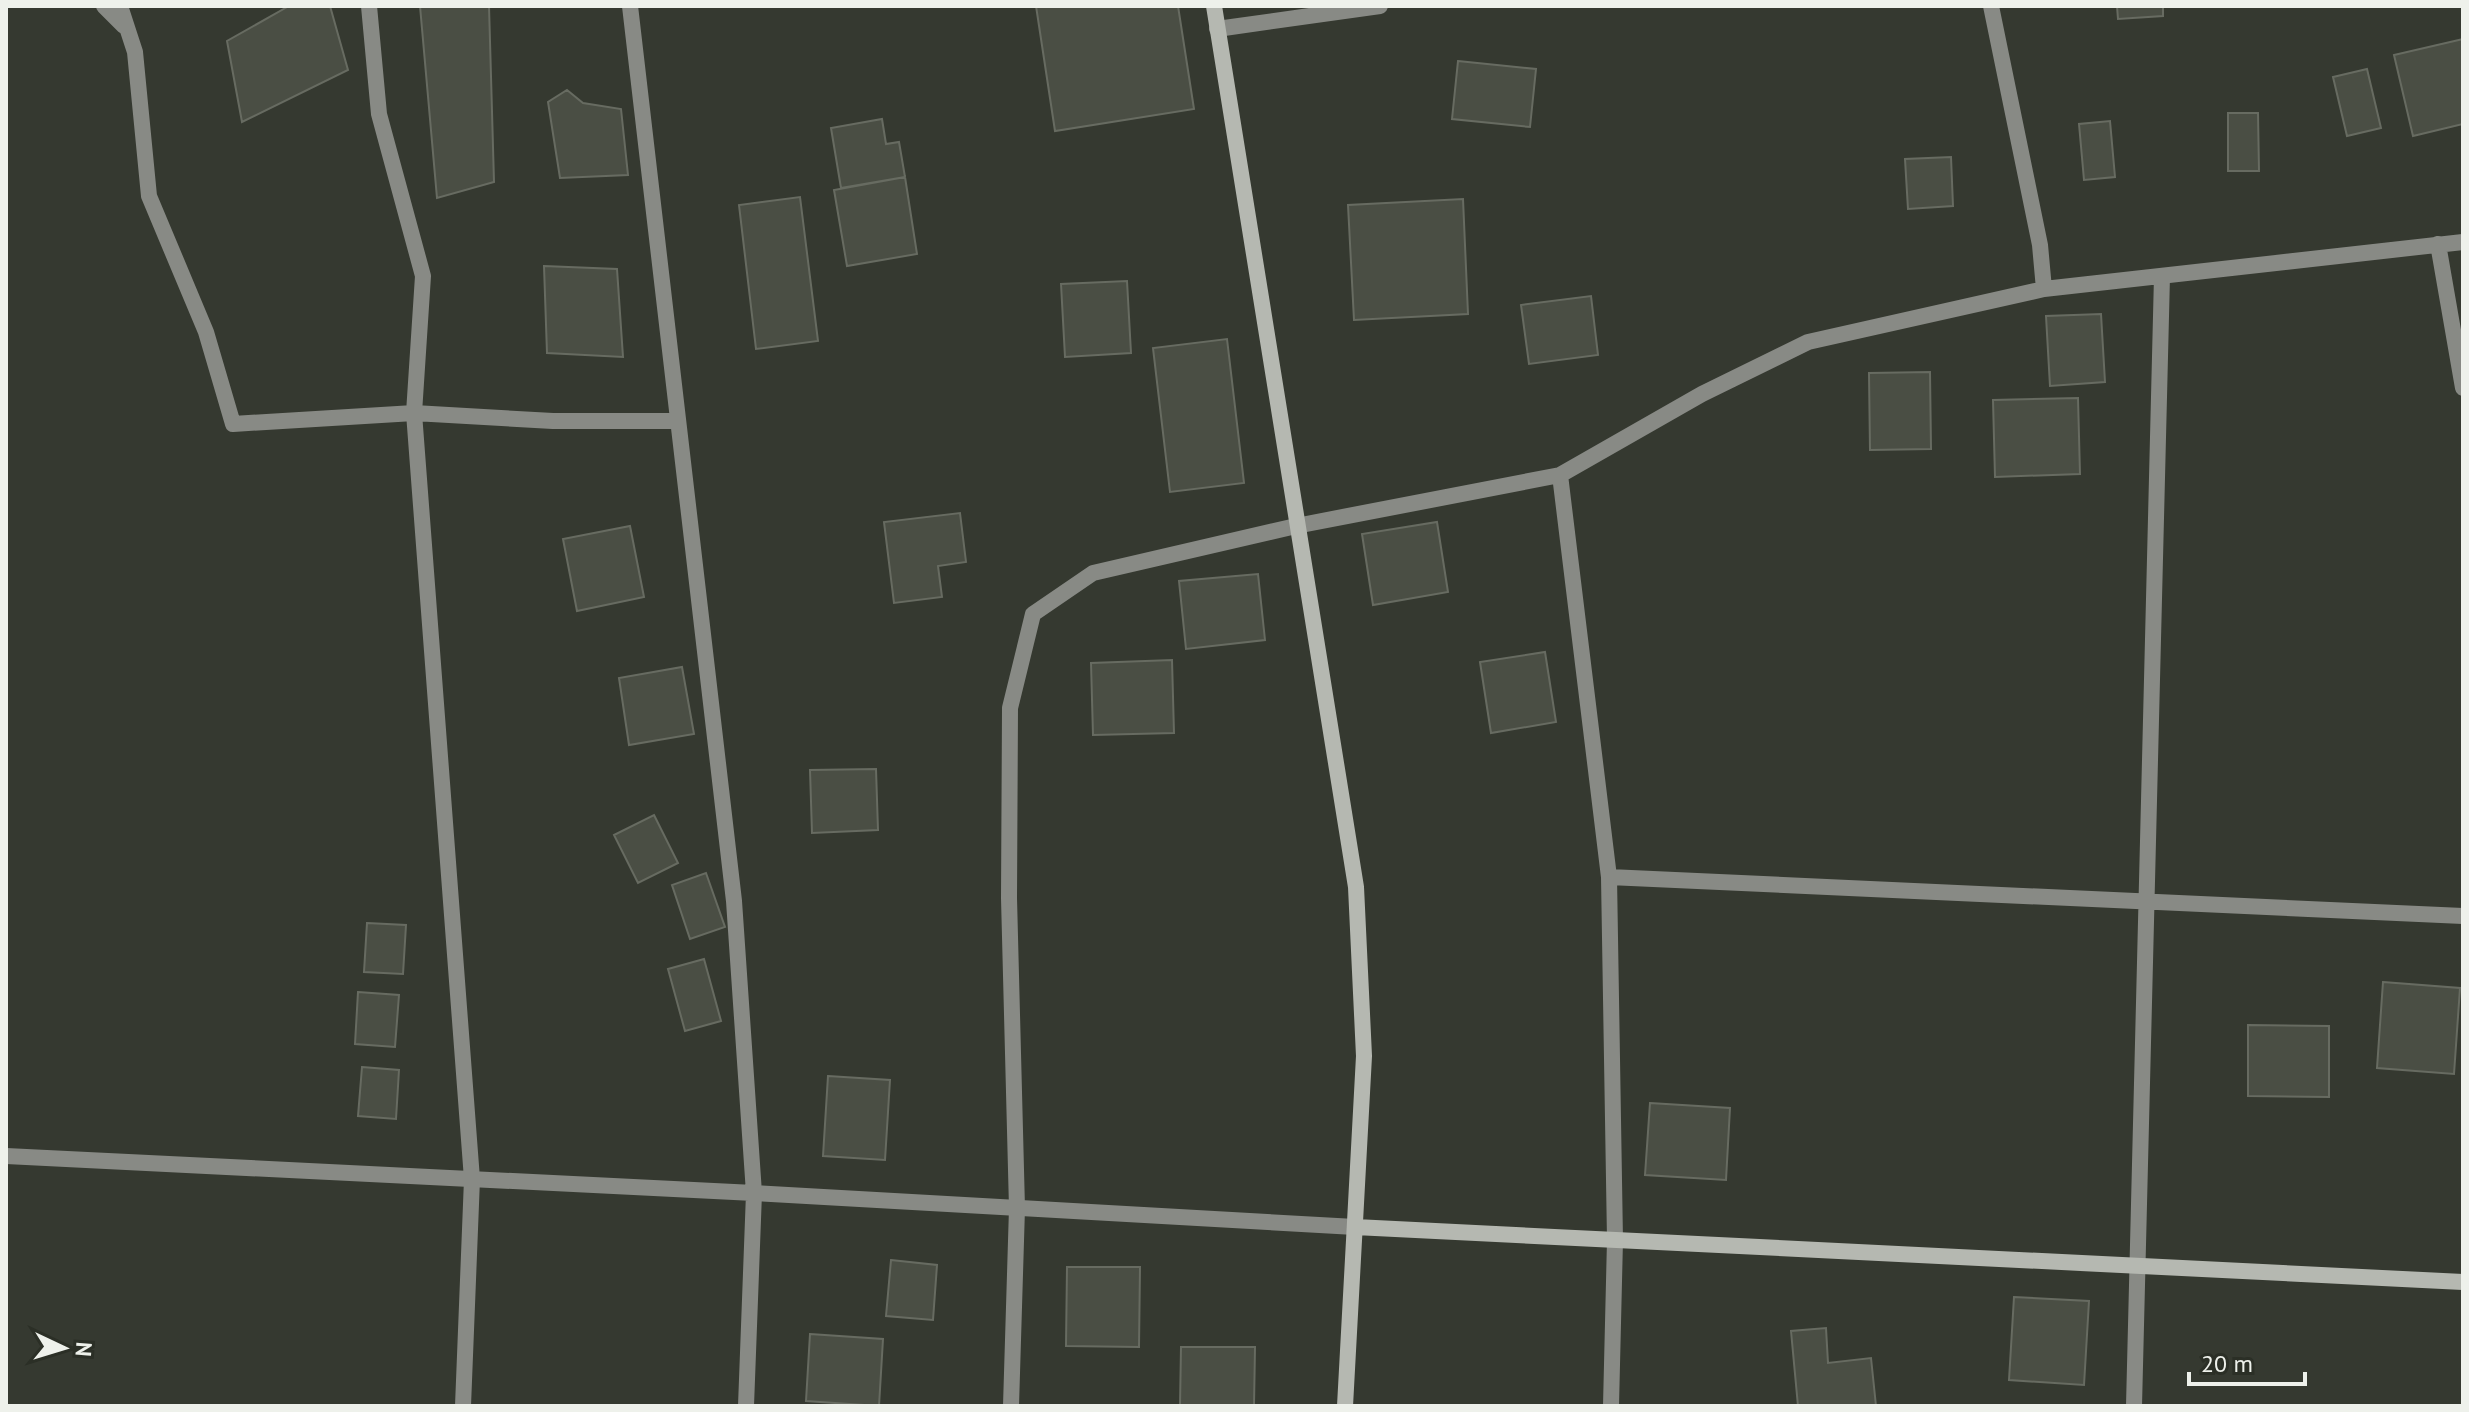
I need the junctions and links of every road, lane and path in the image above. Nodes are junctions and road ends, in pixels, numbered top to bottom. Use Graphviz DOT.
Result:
graph roads {
  1 [pos="104,6"];
  2 [pos="120,6"];
  3 [pos="369,6"];
  4 [pos="630,6"];
  5 [pos="1214,6"];
  6 [pos="1380,6"];
  7 [pos="1991,6"];
  8 [pos="1217,29"];
  9 [pos="128,30"];
  10 [pos="2463,242"];
  11 [pos="2438,244"];
  12 [pos="2162,276"];
  13 [pos="2044,289"];
  14 [pos="2463,388"];
  15 [pos="414,413"];
  16 [pos="676,421"];
  17 [pos="1560,475"];
  18 [pos="1296,526"];
  19 [pos="1609,877"];
  20 [pos="2147,901"];
  21 [pos="2463,916"];
  22 [pos="6,1156"];
  23 [pos="472,1179"];
  24 [pos="754,1193"];
  25 [pos="1017,1208"];
  26 [pos="1355,1227"];
  27 [pos="1615,1240"];
  28 [pos="2138,1266"];
  29 [pos="2463,1282"];
  30 [pos="463,1406"];
  31 [pos="746,1406"];
  32 [pos="1011,1406"];
  33 [pos="1345,1406"];
  34 [pos="1611,1406"];
  35 [pos="2134,1406"];
  1 -- 9 [label="street"];
  2 -- 9 [label="street"];
  3 -- 15 [label="street"];
  4 -- 16 [label="street"];
  5 -- 8 [label="street"];
  6 -- 8 [label="street"];
  7 -- 13 [label="street"];
  8 -- 18 [label="street"];
  9 -- 15 [label="street"];
  10 -- 11 [label="street"];
  11 -- 12 [label="street"];
  11 -- 14 [label="street"];
  12 -- 13 [label="street"];
  12 -- 20 [label="street"];
  13 -- 17 [label="street"];
  15 -- 16 [label="street"];
  15 -- 23 [label="street"];
  16 -- 24 [label="street"];
  17 -- 18 [label="street"];
  17 -- 19 [label="street"];
  18 -- 25 [label="street"];
  18 -- 26 [label="street"];
  19 -- 20 [label="street"];
  19 -- 27 [label="street"];
  20 -- 21 [label="street"];
  20 -- 28 [label="street"];
  22 -- 23 [label="street"];
  23 -- 24 [label="street"];
  23 -- 30 [label="street"];
  24 -- 25 [label="street"];
  24 -- 31 [label="street"];
  25 -- 26 [label="street"];
  25 -- 32 [label="street"];
  26 -- 27 [label="street"];
  26 -- 33 [label="street"];
  27 -- 28 [label="street"];
  27 -- 34 [label="street"];
  28 -- 29 [label="street"];
  28 -- 35 [label="street"];
}
